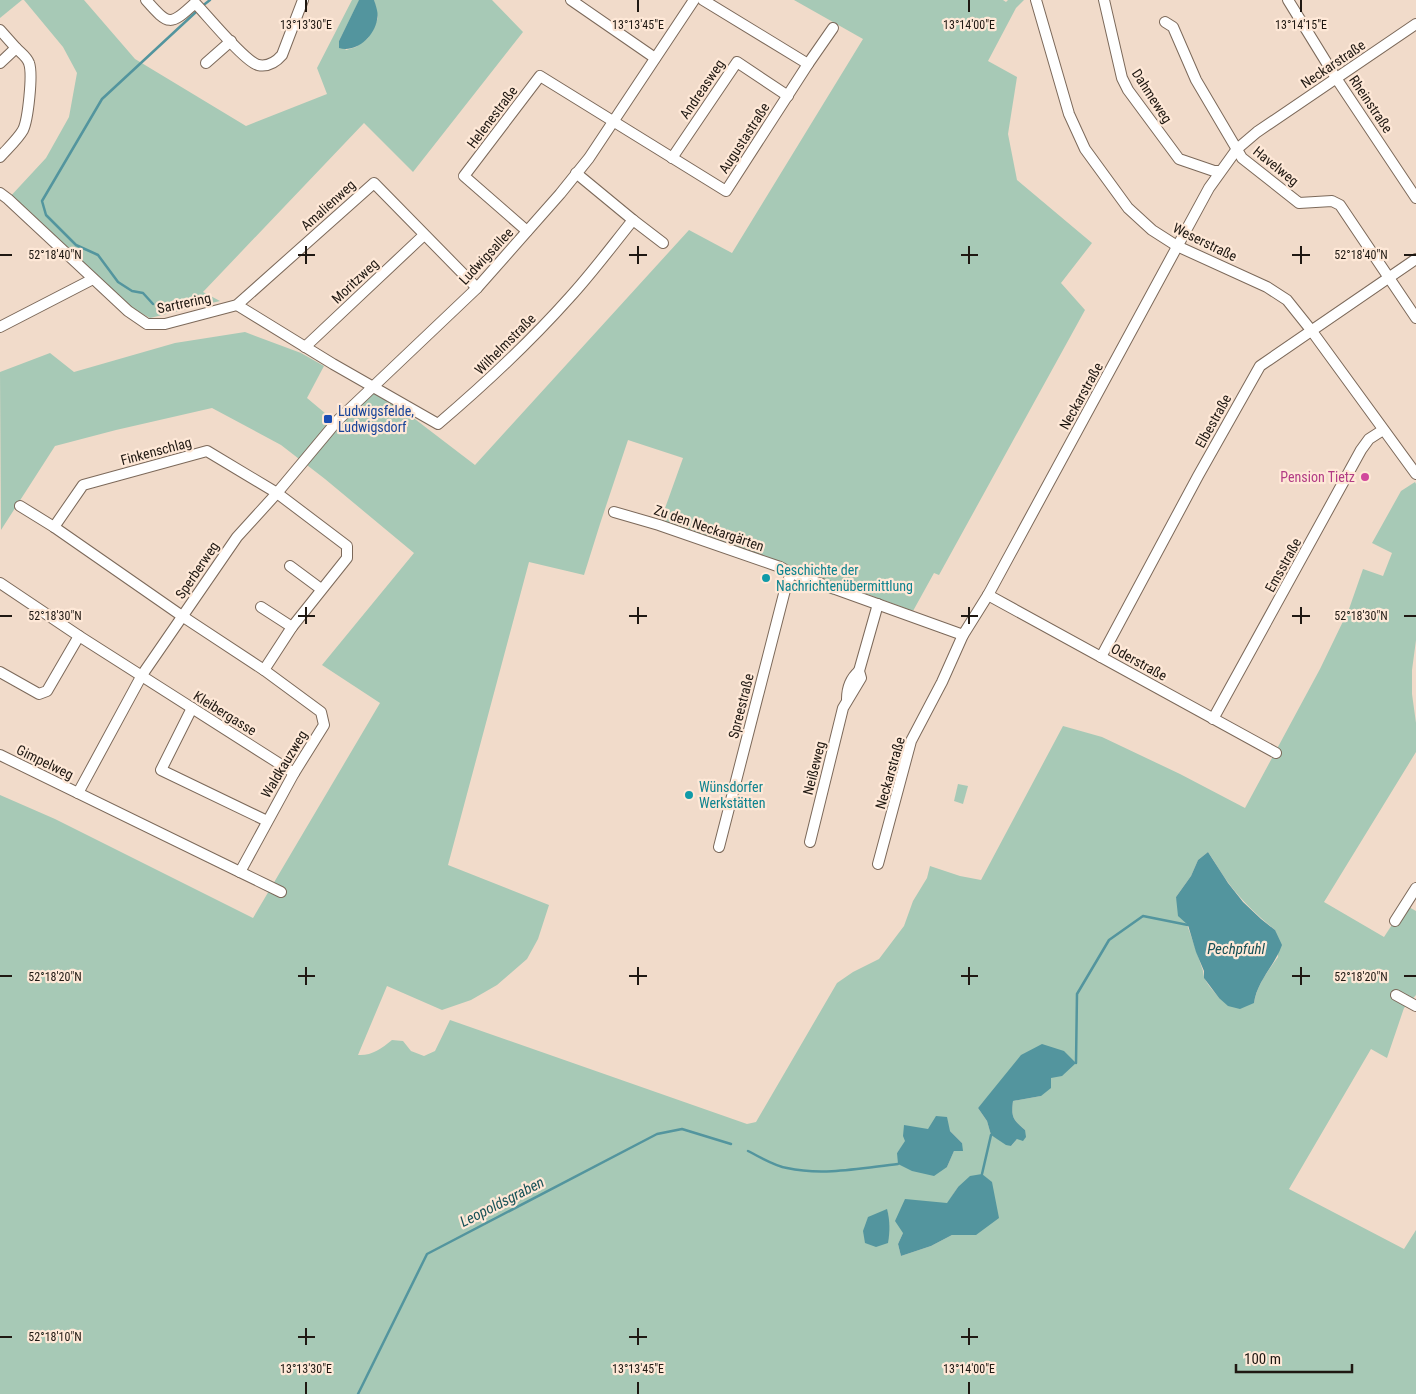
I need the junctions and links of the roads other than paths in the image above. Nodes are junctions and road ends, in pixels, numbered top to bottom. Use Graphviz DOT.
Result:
graph roads {
  1 [pos="146,0"];
  2 [pos="303,0"];
  3 [pos="571,0"];
  4 [pos="694,0"];
  5 [pos="703,0"];
  6 [pos="1036,0"];
  7 [pos="1104,0"];
  8 [pos="1288,0"];
  9 [pos="1165,22"];
  10 [pos="1416,24"];
  11 [pos="834,28"];
  12 [pos="0,30"];
  13 [pos="231,41"];
  14 [pos="16,48"];
  15 [pos="655,58"];
  16 [pos="0,63"];
  17 [pos="206,63"];
  18 [pos="808,64"];
  19 [pos="1336,78"];
  20 [pos="788,96"];
  21 [pos="612,122"];
  22 [pos="1237,149"];
  23 [pos="0,157"];
  24 [pos="672,158"];
  25 [pos="1220,171"];
  26 [pos="576,174"];
  27 [pos="0,193"];
  28 [pos="1416,198"];
  29 [pos="633,220"];
  30 [pos="528,231"];
  31 [pos="424,235"];
  32 [pos="663,244"];
  33 [pos="1177,246"];
  34 [pos="1416,259"];
  35 [pos="1388,277"];
  36 [pos="93,279"];
  37 [pos="477,288"];
  38 [pos="237,305"];
  39 [pos="1416,318"];
  40 [pos="0,327"];
  41 [pos="1311,330"];
  42 [pos="305,347"];
  43 [pos="373,387"];
  44 [pos="1383,430"];
  45 [pos="1416,474"];
  46 [pos="277,493"];
  47 [pos="20,506"];
  48 [pos="614,512"];
  49 [pos="54,527"];
  50 [pos="290,566"];
  51 [pos="791,573"];
  52 [pos="0,583"];
  53 [pos="321,589"];
  54 [pos="988,595"];
  55 [pos="878,604"];
  56 [pos="261,608"];
  57 [pos="182,616"];
  58 [pos="292,627"];
  59 [pos="963,635"];
  60 [pos="79,636"];
  61 [pos="1101,657"];
  62 [pos="264,670"];
  63 [pos="0,672"];
  64 [pos="142,675"];
  65 [pos="192,708"];
  66 [pos="1213,719"];
  67 [pos="1276,753"];
  68 [pos="0,756"];
  69 [pos="294,772"];
  70 [pos="78,793"];
  71 [pos="267,822"];
  72 [pos="810,842"];
  73 [pos="719,847"];
  74 [pos="878,864"];
  75 [pos="240,872"];
  76 [pos="1416,888"];
  77 [pos="282,892"];
  78 [pos="1396,921"];
  79 [pos="1396,995"];
  80 [pos="1416,1006"];
  1 -- 13 [label="street"];
  2 -- 13 [label="street"];
  3 -- 15 [label="street"];
  4 -- 15 [label="street, Ludwigsallee"];
  5 -- 18 [label="street"];
  6 -- 33 [label="street, Weserstraße"];
  7 -- 25 [label="street, Dahmeweg"];
  8 -- 19 [label="street, Rheinstraße"];
  9 -- 22 [label="street, Havelweg"];
  10 -- 19 [label="street, Neckarstraße"];
  11 -- 18 [label="street, Augustastraße"];
  12 -- 14 [label="street"];
  13 -- 17 [label="street"];
  14 -- 16 [label="street"];
  14 -- 23 [label="street"];
  15 -- 21 [label="street, Ludwigsallee"];
  18 -- 20 [label="street, Augustastraße"];
  19 -- 22 [label="street, Neckarstraße"];
  19 -- 28 [label="street, Rheinstraße"];
  20 -- 24 [label="street, Augustastraße"];
  20 -- 24 [label="street, Andreasweg"];
  21 -- 24 [label="street, Augustastraße"];
  21 -- 26 [label="street, Ludwigsallee"];
  21 -- 30 [label="street, Helenestraße"];
  22 -- 25 [label="street, Neckarstraße"];
  22 -- 35 [label="street, Havelweg"];
  25 -- 33 [label="street, Neckarstraße"];
  26 -- 29 [label="street"];
  26 -- 30 [label="street, Ludwigsallee"];
  27 -- 36 [label="street, Sartrering"];
  29 -- 32 [label="street"];
  29 -- 43 [label="street, Wilhelmstraße"];
  30 -- 37 [label="street, Ludwigsallee"];
  31 -- 37 [label="street, Amalienweg"];
  31 -- 38 [label="street, Amalienweg"];
  31 -- 42 [label="street, Moritzweg"];
  33 -- 41 [label="street, Weserstraße"];
  33 -- 54 [label="street, Neckarstraße"];
  34 -- 35 [label="street, Elbestraße"];
  35 -- 39 [label="street, Havelweg"];
  35 -- 41 [label="street, Elbestraße"];
  36 -- 38 [label="street, Sartrering"];
  36 -- 40 [label="street"];
  37 -- 43 [label="street, Ludwigsallee"];
  38 -- 42 [label="street"];
  41 -- 44 [label="street, Weserstraße"];
  41 -- 61 [label="street, Elbestraße"];
  42 -- 43 [label="street"];
  43 -- 46 [label="street, Sperberweg"];
  44 -- 45 [label="street, Weserstraße"];
  44 -- 66 [label="street, Emsstraße"];
  46 -- 49 [label="street, Finkenschlag"];
  46 -- 53 [label="street, Finkenschlag"];
  46 -- 57 [label="street, Sperberweg"];
  47 -- 49 [label="street"];
  48 -- 51 [label="street, Zu den Neckargärten"];
  49 -- 57 [label="street"];
  50 -- 53 [label="street"];
  51 -- 55 [label="street, Zu den Neckargärten"];
  51 -- 73 [label="street, Spreestraße"];
  52 -- 60 [label="street"];
  53 -- 58 [label="street"];
  54 -- 59 [label="street, Neckarstraße"];
  54 -- 61 [label="street, Oderstraße"];
  55 -- 59 [label="street, Zu den Neckargärten"];
  55 -- 72 [label="street, Neißeweg"];
  56 -- 58 [label="street"];
  57 -- 62 [label="street, Waldkauzweg"];
  57 -- 64 [label="street, Sperberweg"];
  58 -- 62 [label="street"];
  59 -- 74 [label="street, Neckarstraße"];
  60 -- 63 [label="street"];
  60 -- 64 [label="street"];
  61 -- 66 [label="street, Oderstraße"];
  62 -- 69 [label="street, Waldkauzweg"];
  64 -- 65 [label="street, Kleibergasse"];
  64 -- 70 [label="street, Sperberweg"];
  65 -- 69 [label="street, Kleibergasse"];
  65 -- 71 [label="street"];
  66 -- 67 [label="street, Oderstraße"];
  68 -- 70 [label="street, Gimpelweg"];
  69 -- 71 [label="street, Waldkauzweg"];
  70 -- 75 [label="street"];
  71 -- 75 [label="street, Waldkauzweg"];
  75 -- 77 [label="street"];
  76 -- 78 [label="street"];
  79 -- 80 [label="street"];
}
